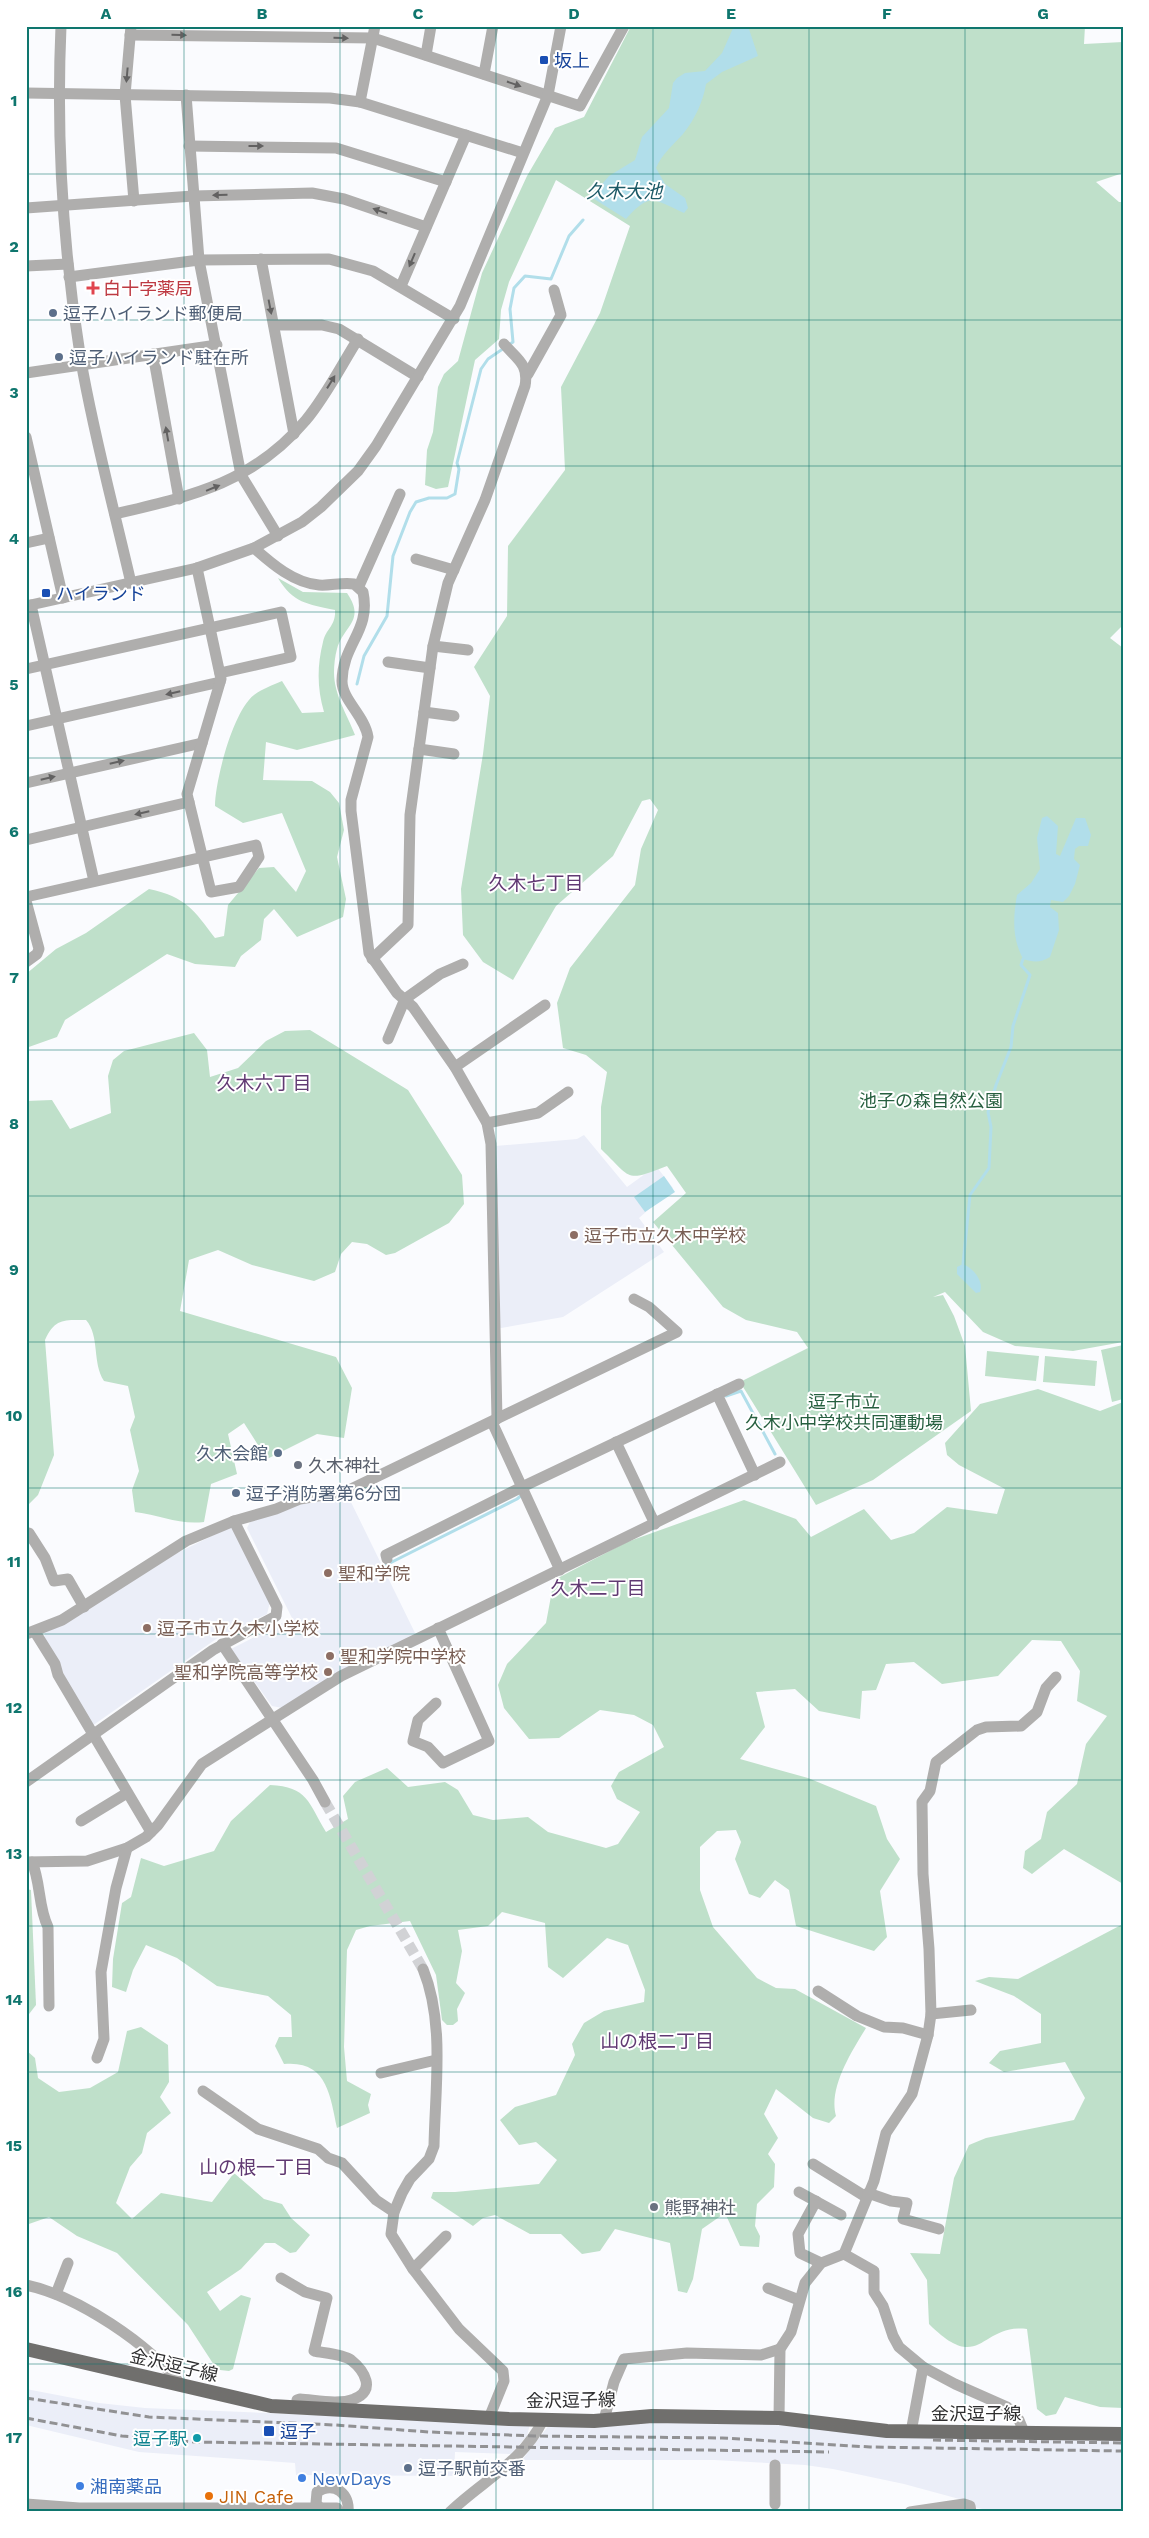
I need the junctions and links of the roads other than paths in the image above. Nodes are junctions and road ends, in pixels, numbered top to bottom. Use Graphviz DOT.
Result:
graph roads {
  1 [pos="61,26"];
  2 [pos="431,26"];
  3 [pos="493,26"];
  4 [pos="561,26"];
  5 [pos="624,26"];
  6 [pos="130,30"];
  7 [pos="374,32"];
  8 [pos="426,55"];
  9 [pos="484,74"];
  10 [pos="26,93"];
  11 [pos="58,94"];
  12 [pos="126,94"];
  13 [pos="186,95"];
  14 [pos="548,96"];
  15 [pos="360,102"];
  16 [pos="466,135"];
  17 [pos="189,146"];
  18 [pos="523,153"];
  19 [pos="446,182"];
  20 [pos="193,196"];
  21 [pos="134,200"];
  22 [pos="63,207"];
  23 [pos="26,208"];
  24 [pos="426,227"];
  25 [pos="261,259"];
  26 [pos="200,260"];
  27 [pos="68,264"];
  28 [pos="26,266"];
  29 [pos="69,277"];
  30 [pos="401,286"];
  31 [pos="554,290"];
  32 [pos="454,319"];
  33 [pos="274,325"];
  34 [pos="358,339"];
  35 [pos="217,345"];
  36 [pos="506,346"];
  37 [pos="153,354"];
  38 [pos="82,364"];
  39 [pos="26,373"];
  40 [pos="528,374"];
  41 [pos="418,377"];
  42 [pos="294,434"];
  43 [pos="26,437"];
  44 [pos="241,476"];
  45 [pos="31,485"];
  46 [pos="400,494"];
  47 [pos="179,499"];
  48 [pos="115,514"];
  49 [pos="278,536"];
  50 [pos="49,538"];
  51 [pos="26,543"];
  52 [pos="254,548"];
  53 [pos="416,559"];
  54 [pos="197,568"];
  55 [pos="454,570"];
  56 [pos="131,583"];
  57 [pos="359,586"];
  58 [pos="63,598"];
  59 [pos="29,606"];
  60 [pos="210,627"];
  61 [pos="433,646"];
  62 [pos="468,650"];
  63 [pos="388,662"];
  64 [pos="45,665"];
  65 [pos="430,668"];
  66 [pos="26,669"];
  67 [pos="220,678"];
  68 [pos="424,712"];
  69 [pos="454,716"];
  70 [pos="57,719"];
  71 [pos="26,726"];
  72 [pos="202,743"];
  73 [pos="419,749"];
  74 [pos="454,754"];
  75 [pos="70,773"];
  76 [pos="26,783"];
  77 [pos="190,802"];
  78 [pos="81,827"];
  79 [pos="26,840"];
  80 [pos="202,857"];
  81 [pos="94,882"];
  82 [pos="26,897"];
  83 [pos="26,902"];
  84 [pos="372,959"];
  85 [pos="26,962"];
  86 [pos="462,964"];
  87 [pos="404,999"];
  88 [pos="545,1005"];
  89 [pos="388,1039"];
  90 [pos="455,1067"];
  91 [pos="568,1092"];
  92 [pos="487,1124"];
  93 [pos="634,1299"];
  94 [pos="739,1384"];
  95 [pos="718,1397"];
  96 [pos="495,1420"];
  97 [pos="617,1445"];
  98 [pos="780,1462"];
  99 [pos="755,1475"];
  100 [pos="524,1491"];
  101 [pos="234,1521"];
  102 [pos="655,1524"];
  103 [pos="29,1533"];
  104 [pos="387,1559"];
  105 [pos="560,1570"];
  106 [pos="84,1606"];
  107 [pos="438,1628"];
  108 [pos="31,1633"];
  109 [pos="222,1644"];
  110 [pos="1056,1677"];
  111 [pos="436,1703"];
  112 [pos="273,1719"];
  113 [pos="93,1735"];
  114 [pos="26,1782"];
  115 [pos="128,1793"];
  116 [pos="325,1802"];
  117 [pos="81,1821"];
  118 [pos="151,1832"];
  119 [pos="127,1848"];
  120 [pos="29,1862"];
  121 [pos="423,1968"];
  122 [pos="818,1991"];
  123 [pos="49,2006"];
  124 [pos="971,2010"];
  125 [pos="931,2014"];
  126 [pos="928,2035"];
  127 [pos="97,2058"];
  128 [pos="436,2060"];
  129 [pos="382,2073"];
  130 [pos="203,2091"];
  131 [pos="813,2164"];
  132 [pos="799,2192"];
  133 [pos="867,2195"];
  134 [pos="816,2201"];
  135 [pos="394,2212"];
  136 [pos="841,2215"];
  137 [pos="939,2229"];
  138 [pos="446,2236"];
  139 [pos="844,2254"];
  140 [pos="68,2263"];
  141 [pos="822,2263"];
  142 [pos="413,2269"];
  143 [pos="281,2278"];
  144 [pos="26,2285"];
  145 [pos="768,2288"];
  146 [pos="56,2294"];
  147 [pos="799,2300"];
  148 [pos="26,2349"];
  149 [pos="780,2349"];
  150 [pos="923,2367"];
  151 [pos="182,2386"];
  152 [pos="296,2407"];
  153 [pos="489,2418"];
  154 [pos="779,2418"];
  155 [pos="543,2420"];
  156 [pos="604,2420"];
  157 [pos="911,2432"];
  158 [pos="1024,2432"];
  159 [pos="1123,2434"];
  160 [pos="775,2465"];
  161 [pos="346,2500"];
  162 [pos="26,2504"];
  163 [pos="775,2504"];
  164 [pos="319,2508"];
  165 [pos="338,2510"];
  166 [pos="348,2512"];
  167 [pos="450,2512"];
  168 [pos="910,2512"];
  169 [pos="971,2512"];
  1 -- 11 [label="street"];
  2 -- 8 [label="street"];
  3 -- 9 [label="street"];
  4 -- 14 [label="street"];
  5 -- 14 [label="street"];
  6 -- 7 [label="street, one-way"];
  6 -- 12 [label="street, one-way"];
  7 -- 8 [label="street"];
  7 -- 15 [label="street"];
  8 -- 9 [label="street"];
  9 -- 14 [label="street, one-way"];
  10 -- 11 [label="street"];
  11 -- 12 [label="street"];
  11 -- 22 [label="street"];
  12 -- 13 [label="street"];
  12 -- 21 [label="street"];
  13 -- 15 [label="street"];
  13 -- 17 [label="street"];
  14 -- 18 [label="street"];
  15 -- 16 [label="street"];
  16 -- 18 [label="street"];
  16 -- 19 [label="street"];
  17 -- 19 [label="street, one-way"];
  17 -- 20 [label="street"];
  18 -- 32 [label="street"];
  19 -- 24 [label="street"];
  20 -- 21 [label="street"];
  24 -- 20 [label="street, one-way"];
  20 -- 26 [label="street"];
  21 -- 22 [label="street"];
  22 -- 23 [label="street"];
  22 -- 27 [label="street"];
  24 -- 30 [label="street, one-way"];
  25 -- 26 [label="street"];
  25 -- 30 [label="street"];
  25 -- 33 [label="street, one-way"];
  26 -- 29 [label="street"];
  26 -- 35 [label="street"];
  27 -- 28 [label="street"];
  27 -- 29 [label="street"];
  29 -- 38 [label="street"];
  30 -- 32 [label="street"];
  31 -- 40 [label="street"];
  32 -- 41 [label="street"];
  33 -- 34 [label="street"];
  33 -- 42 [label="street"];
  34 -- 41 [label="street"];
  42 -- 34 [label="street, one-way"];
  35 -- 37 [label="street"];
  35 -- 44 [label="street"];
  36 -- 40 [label="street"];
  37 -- 38 [label="street"];
  47 -- 37 [label="street, one-way"];
  38 -- 39 [label="street"];
  38 -- 48 [label="street"];
  40 -- 55 [label="street"];
  41 -- 49 [label="street"];
  42 -- 44 [label="street"];
  43 -- 45 [label="street"];
  47 -- 44 [label="street, one-way"];
  44 -- 49 [label="street"];
  45 -- 50 [label="street"];
  46 -- 57 [label="street"];
  47 -- 48 [label="street"];
  48 -- 56 [label="street"];
  49 -- 52 [label="street"];
  50 -- 51 [label="street"];
  50 -- 58 [label="street"];
  52 -- 54 [label="street"];
  52 -- 57 [label="street"];
  53 -- 55 [label="street"];
  54 -- 56 [label="street"];
  54 -- 60 [label="street"];
  55 -- 61 [label="street"];
  56 -- 58 [label="street"];
  57 -- 84 [label="street"];
  58 -- 59 [label="street"];
  59 -- 64 [label="street"];
  60 -- 64 [label="street"];
  60 -- 67 [label="street"];
  60 -- 67 [label="street"];
  61 -- 62 [label="street"];
  61 -- 65 [label="street"];
  63 -- 65 [label="street"];
  64 -- 66 [label="street"];
  64 -- 70 [label="street"];
  65 -- 68 [label="street"];
  67 -- 70 [label="street, one-way"];
  67 -- 72 [label="street"];
  68 -- 69 [label="street"];
  68 -- 73 [label="street"];
  70 -- 71 [label="street"];
  70 -- 75 [label="street"];
  75 -- 72 [label="street, one-way"];
  72 -- 77 [label="street"];
  73 -- 74 [label="street"];
  73 -- 84 [label="street"];
  76 -- 75 [label="street, one-way"];
  75 -- 78 [label="street"];
  77 -- 78 [label="street, one-way"];
  77 -- 80 [label="street"];
  78 -- 79 [label="street"];
  78 -- 81 [label="street"];
  80 -- 80 [label="street"];
  80 -- 81 [label="street"];
  81 -- 82 [label="street"];
  83 -- 85 [label="street"];
  84 -- 87 [label="street"];
  86 -- 87 [label="street"];
  87 -- 89 [label="street"];
  87 -- 90 [label="street"];
  88 -- 90 [label="street"];
  90 -- 92 [label="street"];
  91 -- 92 [label="street"];
  92 -- 96 [label="street"];
  93 -- 96 [label="street"];
  94 -- 95 [label="street"];
  95 -- 97 [label="street"];
  95 -- 99 [label="street"];
  96 -- 100 [label="street"];
  96 -- 101 [label="street"];
  97 -- 100 [label="street"];
  97 -- 102 [label="street"];
  98 -- 99 [label="street"];
  99 -- 102 [label="street"];
  100 -- 104 [label="street"];
  100 -- 105 [label="street"];
  101 -- 106 [label="street"];
  101 -- 109 [label="street"];
  102 -- 105 [label="street"];
  103 -- 106 [label="street"];
  105 -- 107 [label="street"];
  106 -- 108 [label="street"];
  107 -- 111 [label="street"];
  107 -- 112 [label="street"];
  108 -- 113 [label="street"];
  109 -- 112 [label="street"];
  109 -- 113 [label="street"];
  110 -- 125 [label="street"];
  112 -- 116 [label="street"];
  112 -- 118 [label="street"];
  113 -- 114 [label="street"];
  113 -- 115 [label="street"];
  115 -- 117 [label="street"];
  115 -- 118 [label="street"];
  118 -- 119 [label="street"];
  119 -- 120 [label="street"];
  119 -- 127 [label="street"];
  120 -- 123 [label="street"];
  121 -- 128 [label="street"];
  122 -- 126 [label="street"];
  124 -- 125 [label="street"];
  125 -- 126 [label="street"];
  126 -- 133 [label="street"];
  128 -- 129 [label="street"];
  128 -- 135 [label="street"];
  130 -- 135 [label="street"];
  131 -- 133 [label="street"];
  132 -- 134 [label="street"];
  133 -- 137 [label="street"];
  133 -- 139 [label="street"];
  134 -- 136 [label="street"];
  134 -- 141 [label="street"];
  135 -- 142 [label="street"];
  138 -- 142 [label="street"];
  139 -- 141 [label="street"];
  139 -- 150 [label="street"];
  140 -- 146 [label="street"];
  141 -- 147 [label="street"];
  142 -- 153 [label="street"];
  143 -- 152 [label="street"];
  144 -- 146 [label="street"];
  145 -- 147 [label="street"];
  146 -- 151 [label="street"];
  147 -- 149 [label="street"];
  148 -- 151 [label="main road, 金沢逗子線"];
  149 -- 154 [label="street"];
  149 -- 156 [label="street"];
  150 -- 157 [label="street"];
  150 -- 158 [label="street"];
  151 -- 152 [label="main road, 金沢逗子線"];
  152 -- 153 [label="main road, 金沢逗子線"];
  153 -- 155 [label="main road, 金沢逗子線"];
  154 -- 156 [label="main road, 金沢逗子線"];
  154 -- 157 [label="main road, 金沢逗子線"];
  155 -- 156 [label="main road, 金沢逗子線"];
  155 -- 167 [label="street"];
  157 -- 158 [label="main road, 金沢逗子線"];
  158 -- 159 [label="main road, 金沢逗子線"];
  160 -- 163 [label="street"];
  161 -- 164 [label="street"];
  161 -- 165 [label="street"];
  161 -- 166 [label="street"];
  162 -- 164 [label="street"];
  164 -- 165 [label="street"];
  168 -- 169 [label="street"];
}
